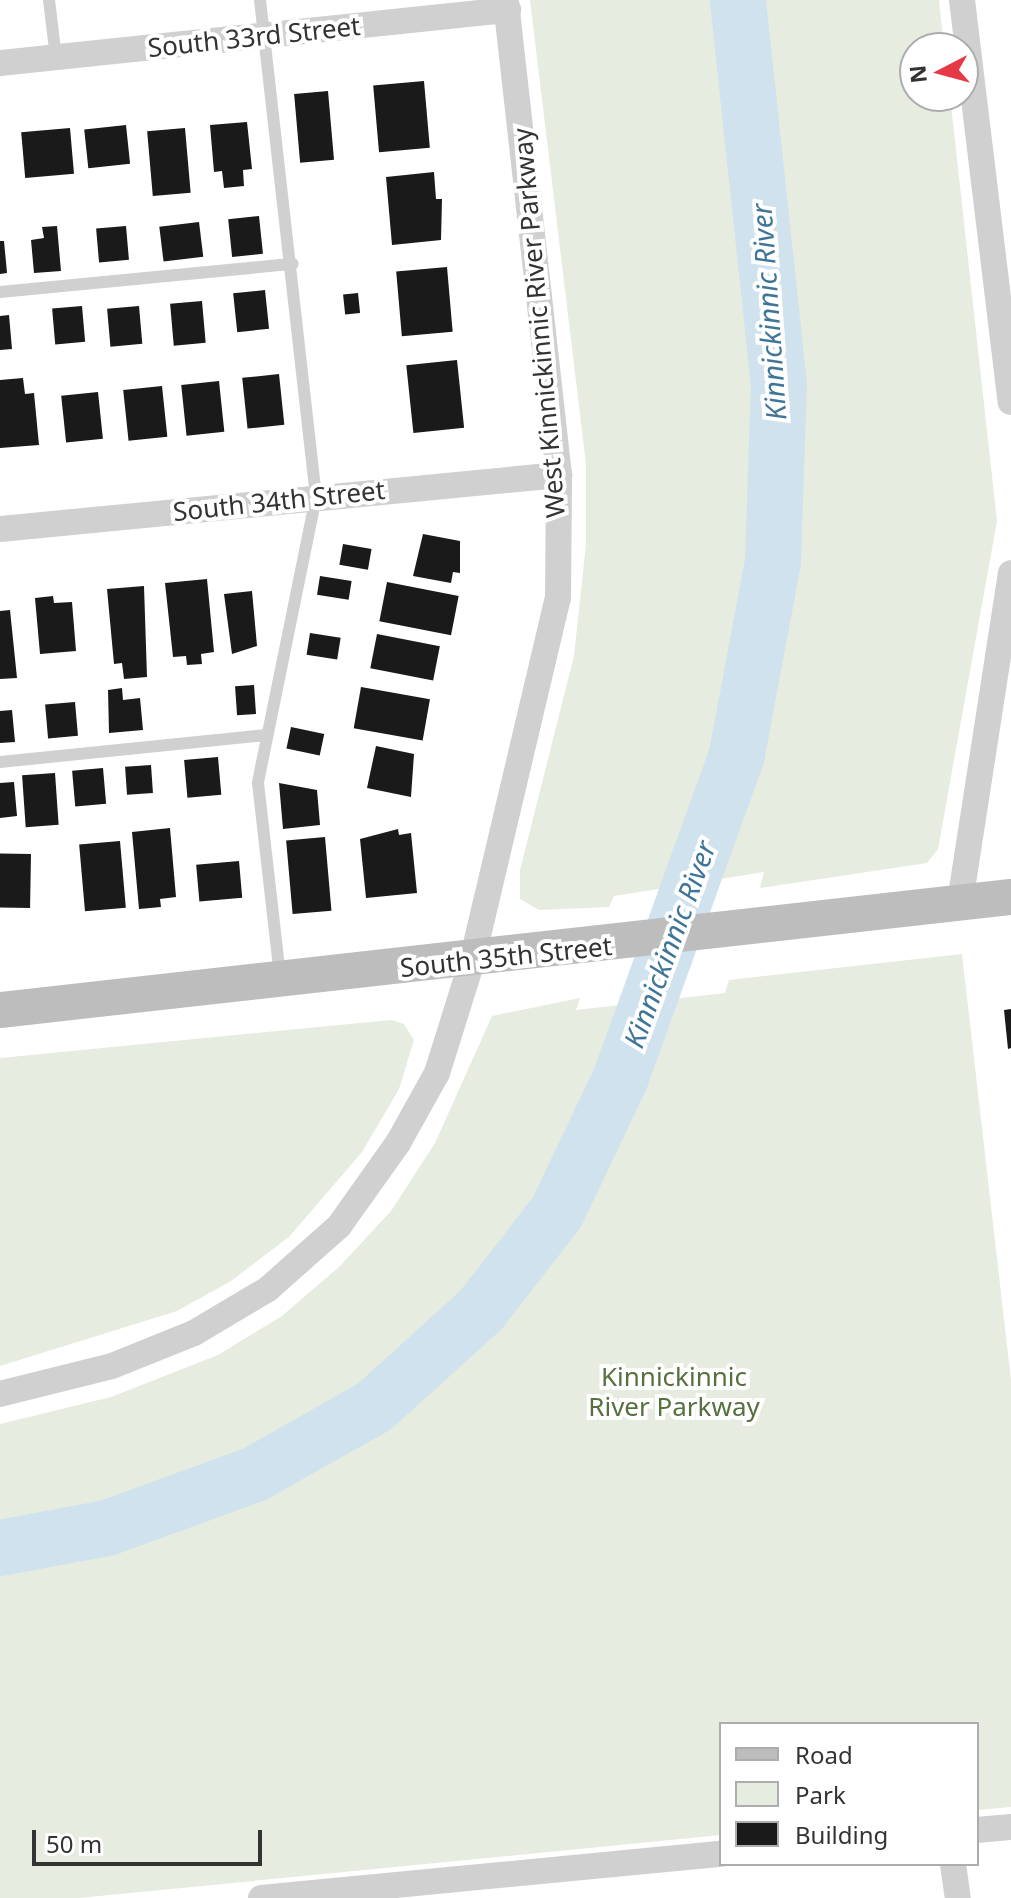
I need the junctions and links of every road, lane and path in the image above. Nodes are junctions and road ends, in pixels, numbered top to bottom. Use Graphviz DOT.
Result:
graph roads {
  1 [pos="49,0"];
  2 [pos="260,0"];
  3 [pos="962,0"];
  4 [pos="507,5"];
  5 [pos="264,36"];
  6 [pos="56,58"];
  7 [pos="0,63"];
  8 [pos="293,264"];
  9 [pos="0,292"];
  10 [pos="1011,402"];
  11 [pos="559,475"];
  12 [pos="316,497"];
  13 [pos="0,529"];
  14 [pos="1011,573"];
  15 [pos="267,735"];
  16 [pos="0,762"];
  17 [pos="1011,897"];
  18 [pos="960,902"];
  19 [pos="472,961"];
  20 [pos="280,981"];
  21 [pos="0,1010"];
  22 [pos="0,1394"];
  23 [pos="1011,1827"];
  24 [pos="979,1830"];
  25 [pos="719,1854"];
  26 [pos="953,1866"];
  27 [pos="261,1898"];
  28 [pos="958,1898"];
  1 -- 6 [label="lane"];
  2 -- 5 [label="lane"];
  3 -- 10 [label="street"];
  4 -- 5 [label="street, South 33rd Street"];
  4 -- 11 [label="street, West Kinnickinnic River Parkway"];
  5 -- 6 [label="street, South 33rd Street"];
  5 -- 8 [label="lane"];
  6 -- 7 [label="street, South 33rd Street"];
  8 -- 9 [label="lane"];
  8 -- 12 [label="lane"];
  11 -- 12 [label="street, South 34th Street"];
  11 -- 19 [label="street, West Kinnickinnic River Parkway"];
  12 -- 13 [label="street, South 34th Street"];
  12 -- 15 [label="lane"];
  14 -- 18 [label="street"];
  15 -- 16 [label="lane"];
  15 -- 20 [label="lane"];
  17 -- 18 [label="main road, South 35th Street"];
  18 -- 19 [label="main road, South 35th Street"];
  19 -- 20 [label="main road, South 35th Street"];
  19 -- 22 [label="street, West Kinnickinnic River Parkway"];
  20 -- 21 [label="main road, South 35th Street"];
  23 -- 24 [label="street"];
  25 -- 27 [label="street"];
  26 -- 28 [label="street"];
}
